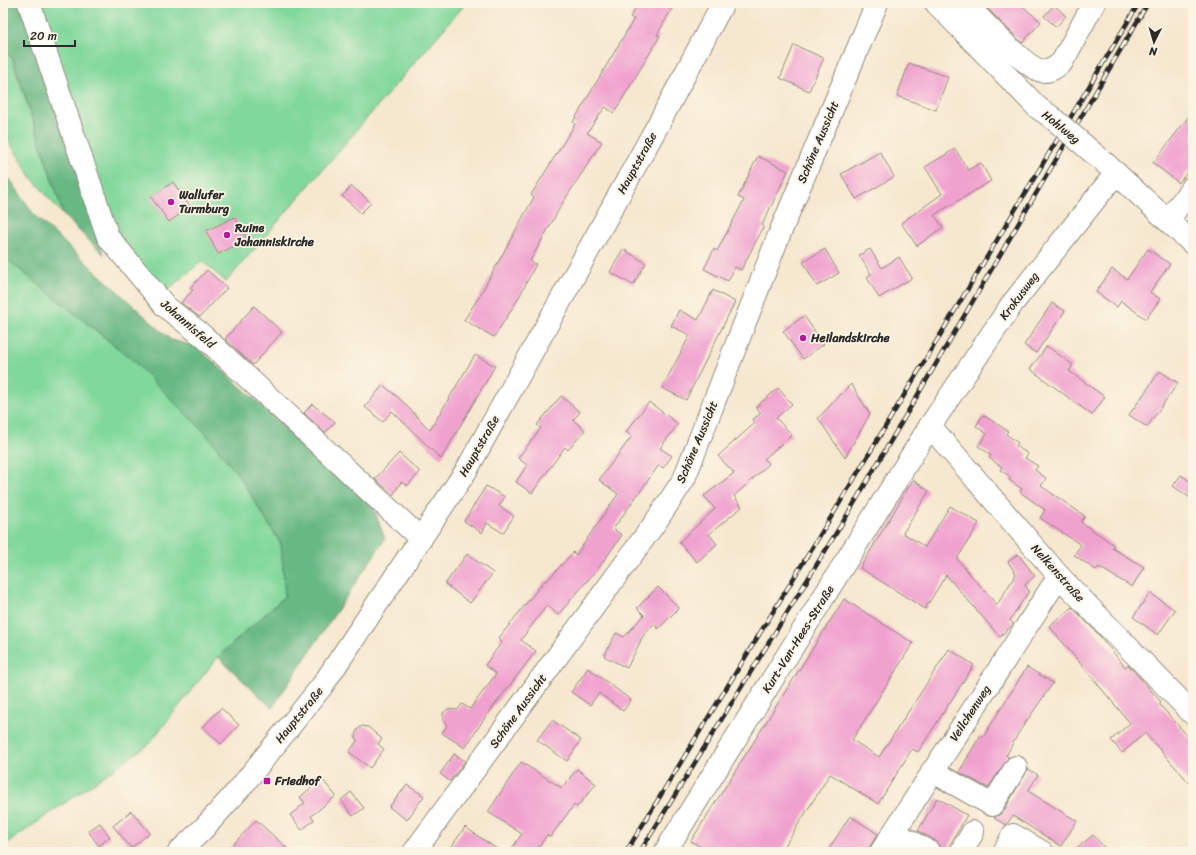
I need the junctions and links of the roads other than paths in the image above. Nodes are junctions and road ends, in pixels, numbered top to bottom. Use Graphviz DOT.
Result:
graph roads {
  1 [pos="29,3"];
  2 [pos="723,3"];
  3 [pos="877,3"];
  4 [pos="936,3"];
  5 [pos="965,3"];
  6 [pos="1094,3"];
  7 [pos="1116,174"];
  8 [pos="1193,187"];
  9 [pos="1168,220"];
  10 [pos="1193,244"];
  11 [pos="930,426"];
  12 [pos="421,538"];
  13 [pos="1059,576"];
  14 [pos="1193,713"];
  15 [pos="1016,767"];
  16 [pos="932,771"];
  17 [pos="894,832"];
  18 [pos="973,832"];
  19 [pos="179,852"];
  20 [pos="414,852"];
  21 [pos="665,852"];
  22 [pos="882,852"];
  23 [pos="929,852"];
  24 [pos="961,852"];
  25 [pos="1004,852"];
  26 [pos="1042,852"];
  1 -- 12 [label="street, Johannisfeld"];
  2 -- 12 [label="street, Hauptstraße"];
  3 -- 20 [label="street, Schöne Aussicht"];
  4 -- 7 [label="street, Hohlweg, bridge"];
  5 -- 6 [label="street"];
  7 -- 9 [label="street, Hohlweg"];
  7 -- 11 [label="street, Krokusweg"];
  8 -- 9 [label="street"];
  9 -- 10 [label="street, Hohlweg"];
  11 -- 13 [label="street, Nelkenstraße"];
  11 -- 21 [label="street, Kurt-Van-Hees-Straße"];
  12 -- 19 [label="street, Hauptstraße"];
  13 -- 14 [label="street, Nelkenstraße"];
  13 -- 16 [label="street, Veilchenweg"];
  15 -- 16 [label="street"];
  16 -- 17 [label="street, Veilchenweg"];
  17 -- 22 [label="street, Veilchenweg"];
  17 -- 23 [label="street"];
  18 -- 24 [label="street"];
  25 -- 26 [label="street"];
}
